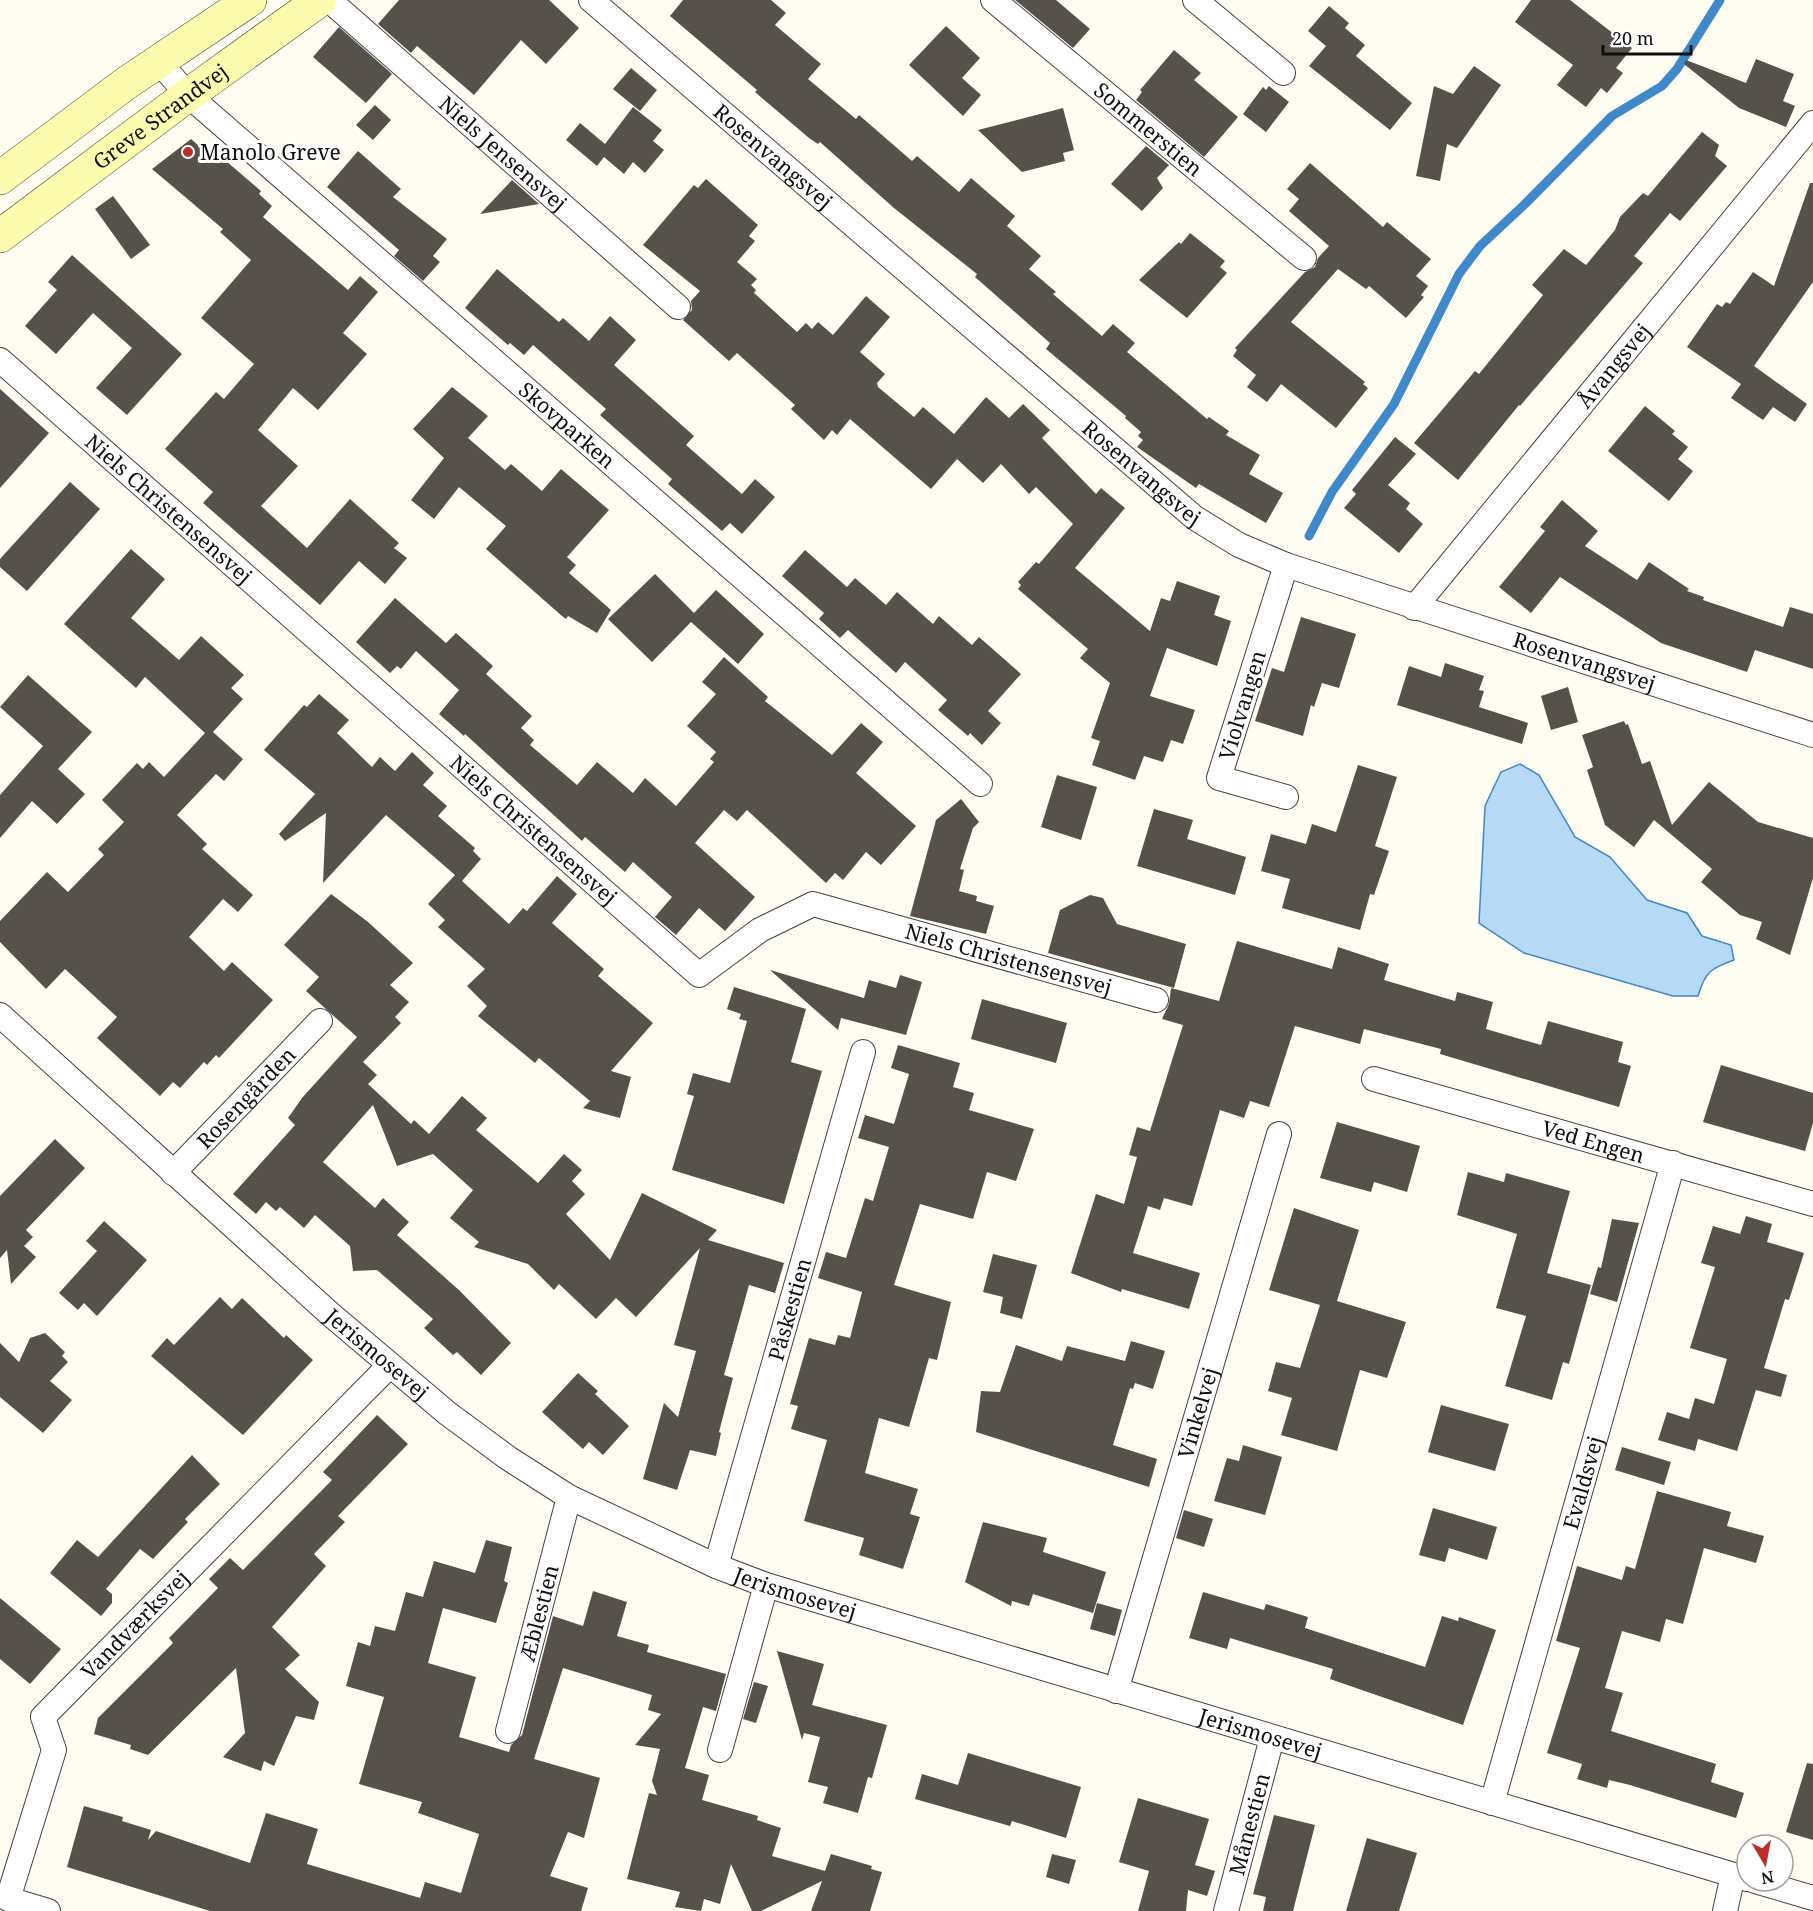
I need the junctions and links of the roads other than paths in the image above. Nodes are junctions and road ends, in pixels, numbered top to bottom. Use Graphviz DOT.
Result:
graph roads {
  1 [pos="250,0"];
  2 [pos="320,0"];
  3 [pos="329,0"];
  4 [pos="591,0"];
  5 [pos="993,0"];
  6 [pos="1195,0"];
  7 [pos="158,61"];
  8 [pos="1283,73"];
  9 [pos="188,94"];
  10 [pos="1813,123"];
  11 [pos="0,178"];
  12 [pos="0,236"];
  13 [pos="1304,258"];
  14 [pos="678,307"];
  15 [pos="0,360"];
  16 [pos="1286,565"];
  17 [pos="1414,608"];
  18 [pos="1813,735"];
  19 [pos="980,784"];
  20 [pos="1286,797"];
  21 [pos="1156,1000"];
  22 [pos="0,1015"];
  23 [pos="320,1021"];
  24 [pos="864,1052"];
  25 [pos="1374,1079"];
  26 [pos="1279,1134"];
  27 [pos="1673,1163"];
  28 [pos="173,1173"];
  29 [pos="1813,1204"];
  30 [pos="389,1366"];
  31 [pos="569,1497"];
  32 [pos="716,1566"];
  33 [pos="766,1585"];
  34 [pos="1116,1691"];
  35 [pos="508,1731"];
  36 [pos="1272,1738"];
  37 [pos="720,1750"];
  38 [pos="1492,1803"];
  39 [pos="1735,1875"];
  40 [pos="1736,1893"];
  41 [pos="1795,1893"];
  42 [pos="1813,1898"];
  43 [pos="48,1911"];
  44 [pos="1226,1911"];
  45 [pos="1725,1911"];
  1 -- 7 [label="main road, Greve Strandvej"];
  2 -- 9 [label="main road, Greve Strandvej"];
  3 -- 14 [label="street, Niels Jensensvej"];
  4 -- 16 [label="street, Rosenvangsvej"];
  5 -- 13 [label="street, Sommerstien"];
  6 -- 8 [label="street"];
  7 -- 9 [label="street, Skovparken"];
  7 -- 11 [label="main road, Greve Strandvej"];
  9 -- 12 [label="main road, Greve Strandvej"];
  9 -- 19 [label="street, Skovparken"];
  10 -- 17 [label="street, Åvangsvej"];
  15 -- 21 [label="street, Niels Christensensvej"];
  16 -- 17 [label="street, Rosenvangsvej"];
  16 -- 20 [label="street, Violvangen"];
  17 -- 18 [label="street, Rosenvangsvej"];
  22 -- 28 [label="street, Jerismosevej"];
  23 -- 28 [label="street, Rosengården"];
  24 -- 32 [label="street, Påskestien"];
  25 -- 27 [label="street, Ved Engen"];
  26 -- 34 [label="street, Vinkelvej"];
  27 -- 29 [label="street, Ved Engen"];
  27 -- 38 [label="street, Evaldsvej"];
  28 -- 30 [label="street, Jerismosevej"];
  30 -- 31 [label="street, Jerismosevej"];
  30 -- 43 [label="street, Vandværksvej"];
  31 -- 32 [label="street, Jerismosevej"];
  31 -- 35 [label="street, Æblestien"];
  32 -- 33 [label="street, Jerismosevej"];
  33 -- 34 [label="street, Jerismosevej"];
  33 -- 37 [label="street"];
  34 -- 36 [label="street, Jerismosevej"];
  36 -- 38 [label="street, Jerismosevej"];
  36 -- 44 [label="street, Månestien"];
  38 -- 39 [label="street, Jerismosevej"];
  40 -- 45 [label="street"];
  41 -- 42 [label="street, Jerismosevej"];
}
